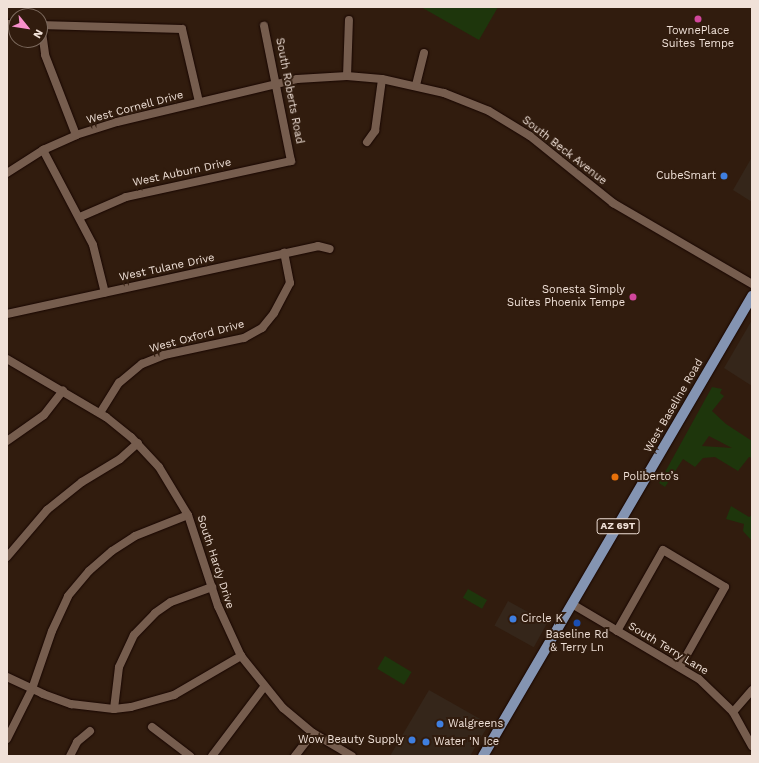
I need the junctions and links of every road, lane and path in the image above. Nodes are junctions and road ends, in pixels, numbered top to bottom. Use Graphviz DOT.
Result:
graph roads {
  1 [pos="349,20"];
  2 [pos="48,25"];
  3 [pos="264,26"];
  4 [pos="44,48"];
  5 [pos="424,53"];
  6 [pos="347,76"];
  7 [pos="382,79"];
  8 [pos="276,83"];
  9 [pos="416,85"];
  10 [pos="200,102"];
  11 [pos="76,135"];
  12 [pos="367,142"];
  13 [pos="43,150"];
  14 [pos="292,161"];
  15 [pos="7,173"];
  16 [pos="80,217"];
  17 [pos="330,250"];
  18 [pos="284,253"];
  19 [pos="752,284"];
  20 [pos="106,293"];
  21 [pos="752,296"];
  22 [pos="7,314"];
  23 [pos="7,359"];
  24 [pos="63,391"];
  25 [pos="100,413"];
  26 [pos="7,441"];
  27 [pos="138,443"];
  28 [pos="188,515"];
  29 [pos="7,557"];
  30 [pos="212,587"];
  31 [pos="572,604"];
  32 [pos="617,631"];
  33 [pos="241,656"];
  34 [pos="680,667"];
  35 [pos="7,677"];
  36 [pos="264,687"];
  37 [pos="32,689"];
  38 [pos="752,690"];
  39 [pos="114,709"];
  40 [pos="733,712"];
  41 [pos="152,727"];
  42 [pos="90,731"];
  43 [pos="312,733"];
  44 [pos="7,739"];
  45 [pos="752,746"];
  46 [pos="70,756"];
  47 [pos="190,756"];
  48 [pos="212,756"];
  49 [pos="295,756"];
  50 [pos="352,756"];
  51 [pos="483,756"];
  1 -- 6 [label="street"];
  2 -- 10 [label="street"];
  3 -- 8 [label="street, South Roberts Road"];
  4 -- 11 [label="street"];
  5 -- 9 [label="street"];
  6 -- 7 [label="street, South Beck Avenue"];
  6 -- 8 [label="street, South Beck Avenue"];
  7 -- 9 [label="street, South Beck Avenue"];
  7 -- 12 [label="street"];
  8 -- 10 [label="street, West Cornell Drive"];
  8 -- 14 [label="street, South Roberts Road"];
  9 -- 19 [label="street, South Beck Avenue"];
  10 -- 11 [label="street, West Cornell Drive"];
  11 -- 13 [label="street, West Cornell Drive"];
  13 -- 15 [label="street, West Cornell Drive"];
  13 -- 16 [label="street"];
  14 -- 16 [label="street, West Auburn Drive"];
  16 -- 20 [label="street"];
  17 -- 18 [label="street, West Tulane Drive"];
  18 -- 20 [label="street, West Tulane Drive"];
  18 -- 25 [label="street, West Oxford Drive"];
  20 -- 22 [label="street, West Tulane Drive"];
  21 -- 31 [label="main road, West Baseline Road / AZ 69T"];
  23 -- 24 [label="street, South Hardy Drive"];
  24 -- 25 [label="street, South Hardy Drive"];
  24 -- 26 [label="street"];
  25 -- 27 [label="street, South Hardy Drive"];
  27 -- 28 [label="street, South Hardy Drive"];
  27 -- 29 [label="street"];
  28 -- 30 [label="street, South Hardy Drive"];
  28 -- 37 [label="street"];
  30 -- 33 [label="street, South Hardy Drive"];
  30 -- 39 [label="street"];
  31 -- 32 [label="street, South Terry Lane"];
  31 -- 51 [label="main road, West Baseline Road / AZ 69T"];
  32 -- 34 [label="street, South Terry Lane"];
  32 -- 34 [label="street"];
  33 -- 36 [label="street, South Hardy Drive"];
  33 -- 39 [label="street"];
  34 -- 40 [label="street, South Terry Lane"];
  35 -- 37 [label="street"];
  36 -- 43 [label="street, South Hardy Drive"];
  36 -- 48 [label="street"];
  37 -- 39 [label="street"];
  37 -- 44 [label="street"];
  38 -- 40 [label="street"];
  40 -- 45 [label="street, South Terry Lane"];
  41 -- 47 [label="street"];
  42 -- 46 [label="street"];
  43 -- 49 [label="street"];
  43 -- 50 [label="street, South Hardy Drive"];
}
